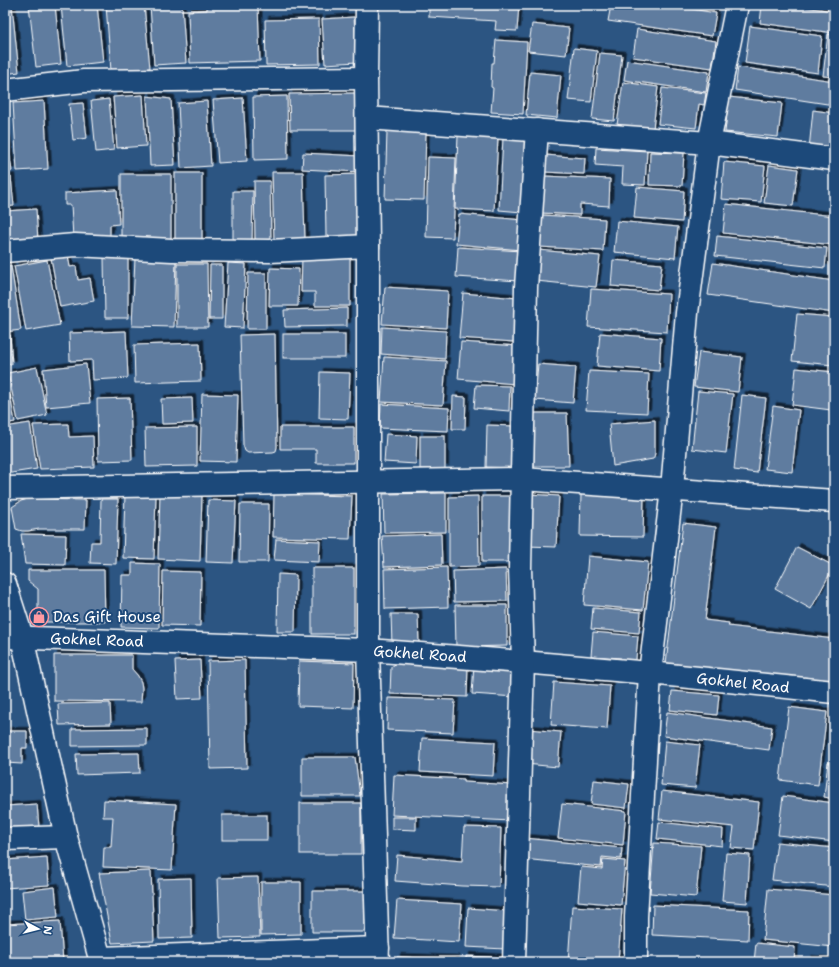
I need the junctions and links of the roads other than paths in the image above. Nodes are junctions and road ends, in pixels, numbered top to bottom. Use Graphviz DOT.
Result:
graph roads {
  1 [pos="367,5"];
  2 [pos="737,5"];
  3 [pos="366,78"];
  4 [pos="5,90"];
  5 [pos="367,118"];
  6 [pos="538,130"];
  7 [pos="709,143"];
  8 [pos="834,159"];
  9 [pos="368,246"];
  10 [pos="5,251"];
  11 [pos="522,479"];
  12 [pos="368,482"];
  13 [pos="5,488"];
  14 [pos="672,489"];
  15 [pos="834,501"];
  16 [pos="5,584"];
  17 [pos="13,637"];
  18 [pos="368,650"];
  19 [pos="524,662"];
  20 [pos="650,674"];
  21 [pos="834,692"];
  22 [pos="66,837"];
  23 [pos="5,839"];
  24 [pos="378,955"];
  25 [pos="101,960"];
  26 [pos="514,962"];
  27 [pos="636,962"];
  1 -- 3 [label="street"];
  2 -- 7 [label="street"];
  3 -- 4 [label="street"];
  3 -- 5 [label="street"];
  5 -- 6 [label="street"];
  5 -- 9 [label="street"];
  6 -- 7 [label="street"];
  6 -- 11 [label="street"];
  7 -- 8 [label="street"];
  7 -- 14 [label="street"];
  9 -- 10 [label="street"];
  9 -- 12 [label="street"];
  11 -- 12 [label="street"];
  11 -- 14 [label="street"];
  11 -- 19 [label="street"];
  12 -- 13 [label="street"];
  12 -- 18 [label="street"];
  14 -- 15 [label="street"];
  14 -- 20 [label="street"];
  16 -- 17 [label="street"];
  17 -- 18 [label="street, Gokhel Road"];
  17 -- 22 [label="street"];
  18 -- 19 [label="street, Gokhel Road"];
  18 -- 24 [label="street"];
  19 -- 20 [label="street, Gokhel Road"];
  19 -- 26 [label="street"];
  20 -- 21 [label="street, Gokhel Road"];
  20 -- 27 [label="street"];
  22 -- 23 [label="street"];
  22 -- 25 [label="street"];
  24 -- 25 [label="street"];
}
